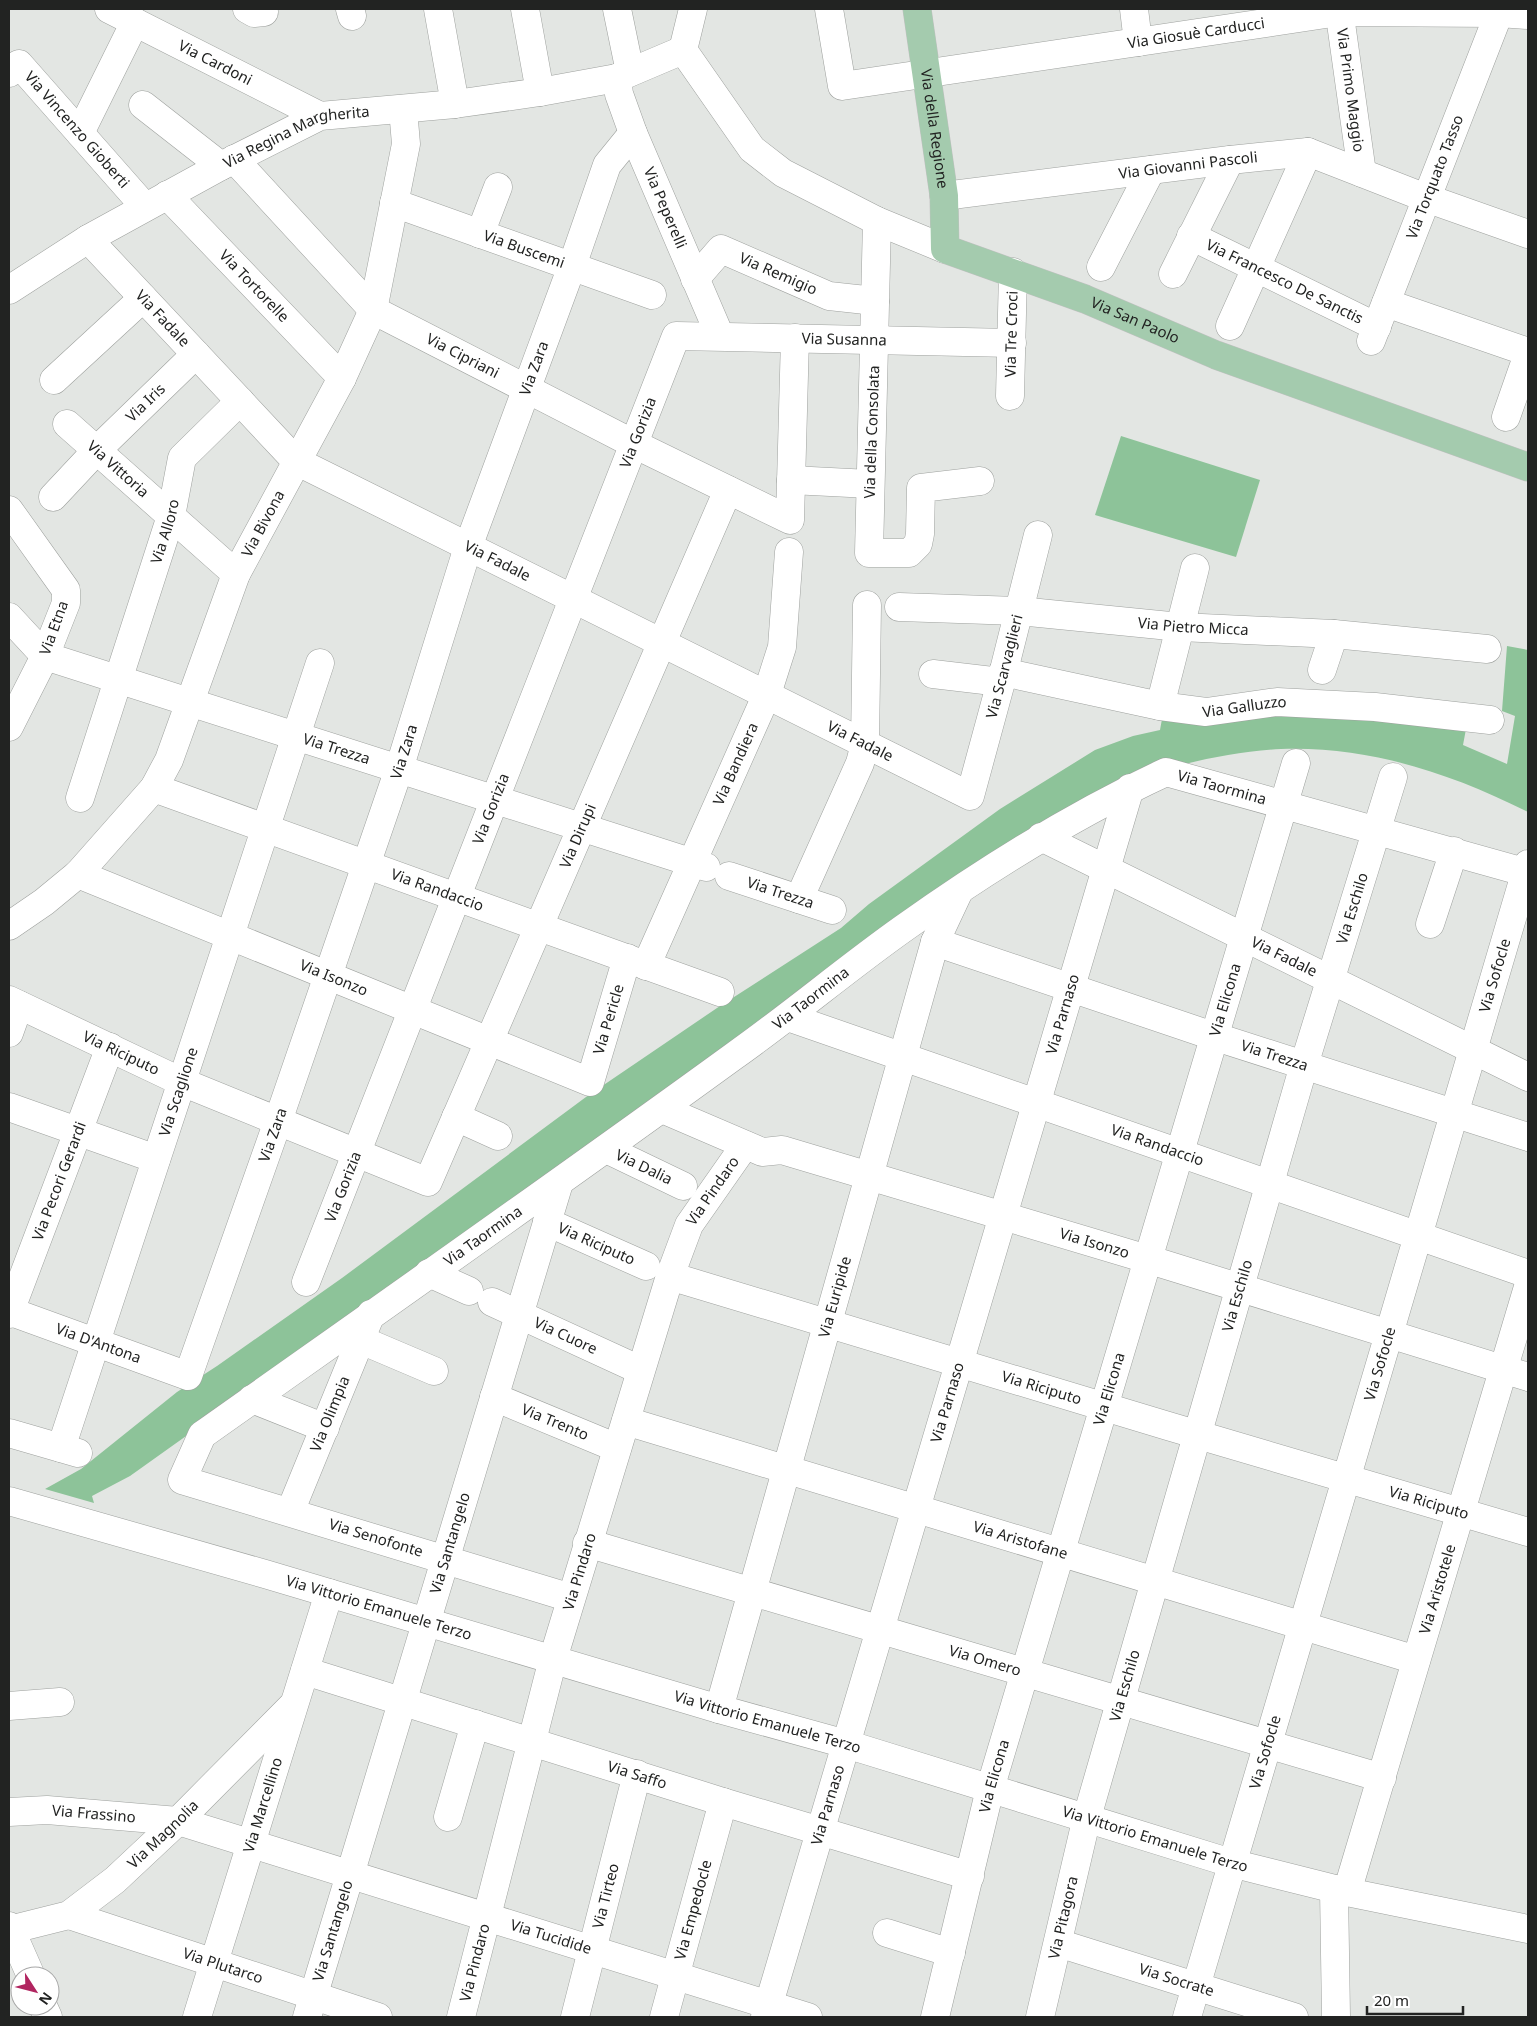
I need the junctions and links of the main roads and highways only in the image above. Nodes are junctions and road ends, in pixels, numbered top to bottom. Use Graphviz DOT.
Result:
graph roads {
  1 [pos="917,9"];
  2 [pos="945,249"];
  3 [pos="1528,467"];
  1 -- 2 [label="main road, Via della Regione"];
  2 -- 3 [label="main road, Via San Paolo"];
}
